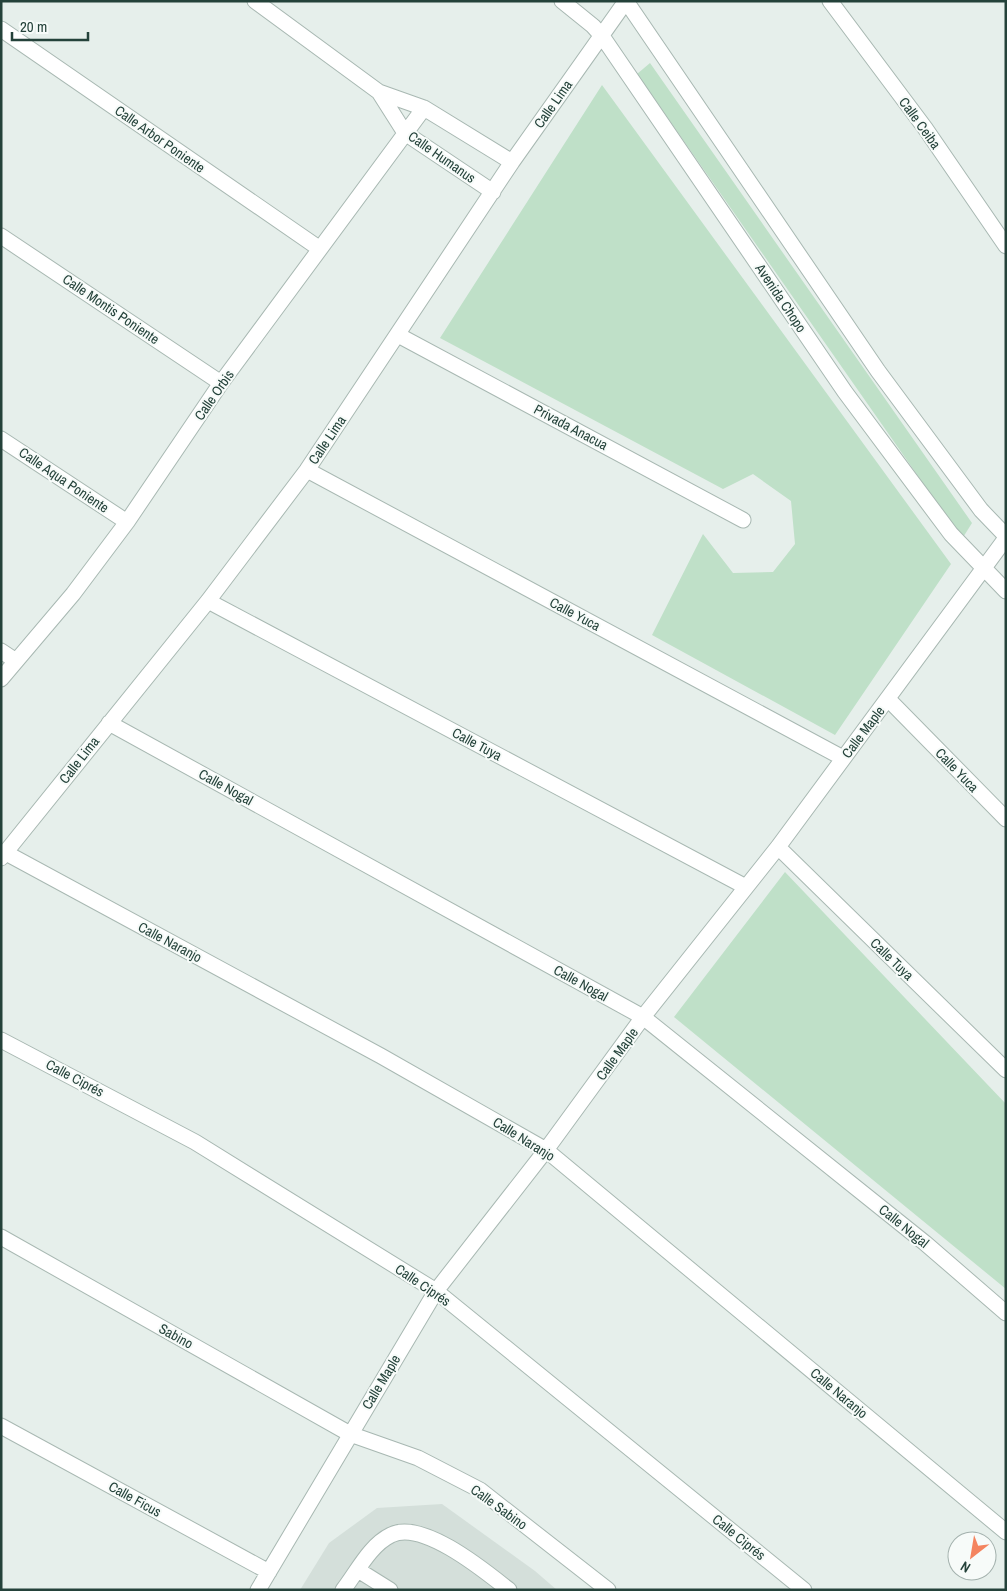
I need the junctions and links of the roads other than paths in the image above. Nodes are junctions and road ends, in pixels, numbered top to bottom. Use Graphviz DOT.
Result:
graph roads {
  1 [pos="255,1"];
  2 [pos="562,1"];
  3 [pos="626,1"];
  4 [pos="830,1"];
  5 [pos="1,29"];
  6 [pos="602,36"];
  7 [pos="379,92"];
  8 [pos="424,108"];
  9 [pos="405,133"];
  10 [pos="512,162"];
  11 [pos="493,192"];
  12 [pos="1,236"];
  13 [pos="1006,246"];
  14 [pos="320,249"];
  15 [pos="398,335"];
  16 [pos="222,383"];
  17 [pos="1,438"];
  18 [pos="307,470"];
  19 [pos="743,520"];
  20 [pos="127,522"];
  21 [pos="1006,537"];
  22 [pos="982,568"];
  23 [pos="1006,590"];
  24 [pos="208,601"];
  25 [pos="1,651"];
  26 [pos="16,661"];
  27 [pos="1,679"];
  28 [pos="888,699"];
  29 [pos="109,723"];
  30 [pos="843,758"];
  31 [pos="1006,819"];
  32 [pos="778,847"];
  33 [pos="4,856"];
  34 [pos="746,887"];
  35 [pos="643,1017"];
  36 [pos="1,1040"];
  37 [pos="1006,1070"];
  38 [pos="546,1150"];
  39 [pos="1,1237"];
  40 [pos="436,1291"];
  41 [pos="1006,1313"];
  42 [pos="1,1426"];
  43 [pos="350,1434"];
  44 [pos="1006,1532"];
  45 [pos="358,1570"];
  46 [pos="269,1572"];
  47 [pos="258,1590"];
  48 [pos="343,1590"];
  49 [pos="390,1590"];
  50 [pos="509,1590"];
  51 [pos="608,1590"];
  52 [pos="804,1590"];
  1 -- 7 [label="street, Calle Humanus"];
  2 -- 6 [label="street, Avenida Chopo"];
  3 -- 6 [label="street, Calle Lima"];
  3 -- 21 [label="street"];
  4 -- 13 [label="street, Calle Ceiba"];
  5 -- 14 [label="street, Calle Arbor Poniente"];
  6 -- 10 [label="street, Calle Lima"];
  6 -- 22 [label="street, Avenida Chopo"];
  7 -- 8 [label="street, Calle Humanus"];
  7 -- 9 [label="street, Calle Humanus"];
  8 -- 9 [label="street, Calle Orbis"];
  8 -- 10 [label="street, Calle Humanus"];
  9 -- 11 [label="street, Calle Humanus"];
  9 -- 14 [label="street, Calle Orbis"];
  10 -- 11 [label="street, Calle Lima"];
  11 -- 15 [label="street, Calle Lima"];
  12 -- 16 [label="street, Calle Montis Poniente"];
  14 -- 16 [label="street, Calle Orbis"];
  15 -- 18 [label="street, Calle Lima"];
  15 -- 19 [label="street, Privada Anacua"];
  16 -- 20 [label="street, Calle Orbis"];
  17 -- 20 [label="street, Calle Aqua Poniente"];
  18 -- 24 [label="street, Calle Lima"];
  18 -- 30 [label="street, Calle Yuca"];
  20 -- 26 [label="street, Calle Orbis"];
  21 -- 22 [label="street, Calle Maple"];
  22 -- 23 [label="street, Avenida Chopo"];
  22 -- 28 [label="street, Calle Maple"];
  24 -- 29 [label="street, Calle Lima"];
  24 -- 34 [label="street, Calle Tuya"];
  25 -- 26 [label="street"];
  26 -- 27 [label="street, Calle Orbis"];
  28 -- 30 [label="street, Calle Maple"];
  28 -- 31 [label="street, Calle Yuca"];
  29 -- 33 [label="street, Calle Lima"];
  29 -- 35 [label="street, Calle Nogal"];
  30 -- 32 [label="street, Calle Maple"];
  32 -- 34 [label="street, Calle Maple"];
  32 -- 37 [label="street, Calle Tuya"];
  33 -- 38 [label="street, Calle Naranjo"];
  34 -- 35 [label="street, Calle Maple"];
  35 -- 38 [label="street, Calle Maple"];
  35 -- 41 [label="street, Calle Nogal"];
  36 -- 40 [label="street, Calle Ciprés"];
  38 -- 40 [label="street, Calle Maple"];
  38 -- 44 [label="street, Calle Naranjo"];
  39 -- 43 [label="street, Sabino"];
  40 -- 43 [label="street, Calle Maple"];
  40 -- 52 [label="street, Calle Ciprés"];
  42 -- 46 [label="street, Calle Ficus"];
  43 -- 46 [label="street, Calle Maple"];
  43 -- 51 [label="street, Calle Sabino"];
  45 -- 48 [label="street"];
  45 -- 49 [label="street"];
  45 -- 50 [label="street"];
  46 -- 47 [label="street, Calle Maple"];
}
